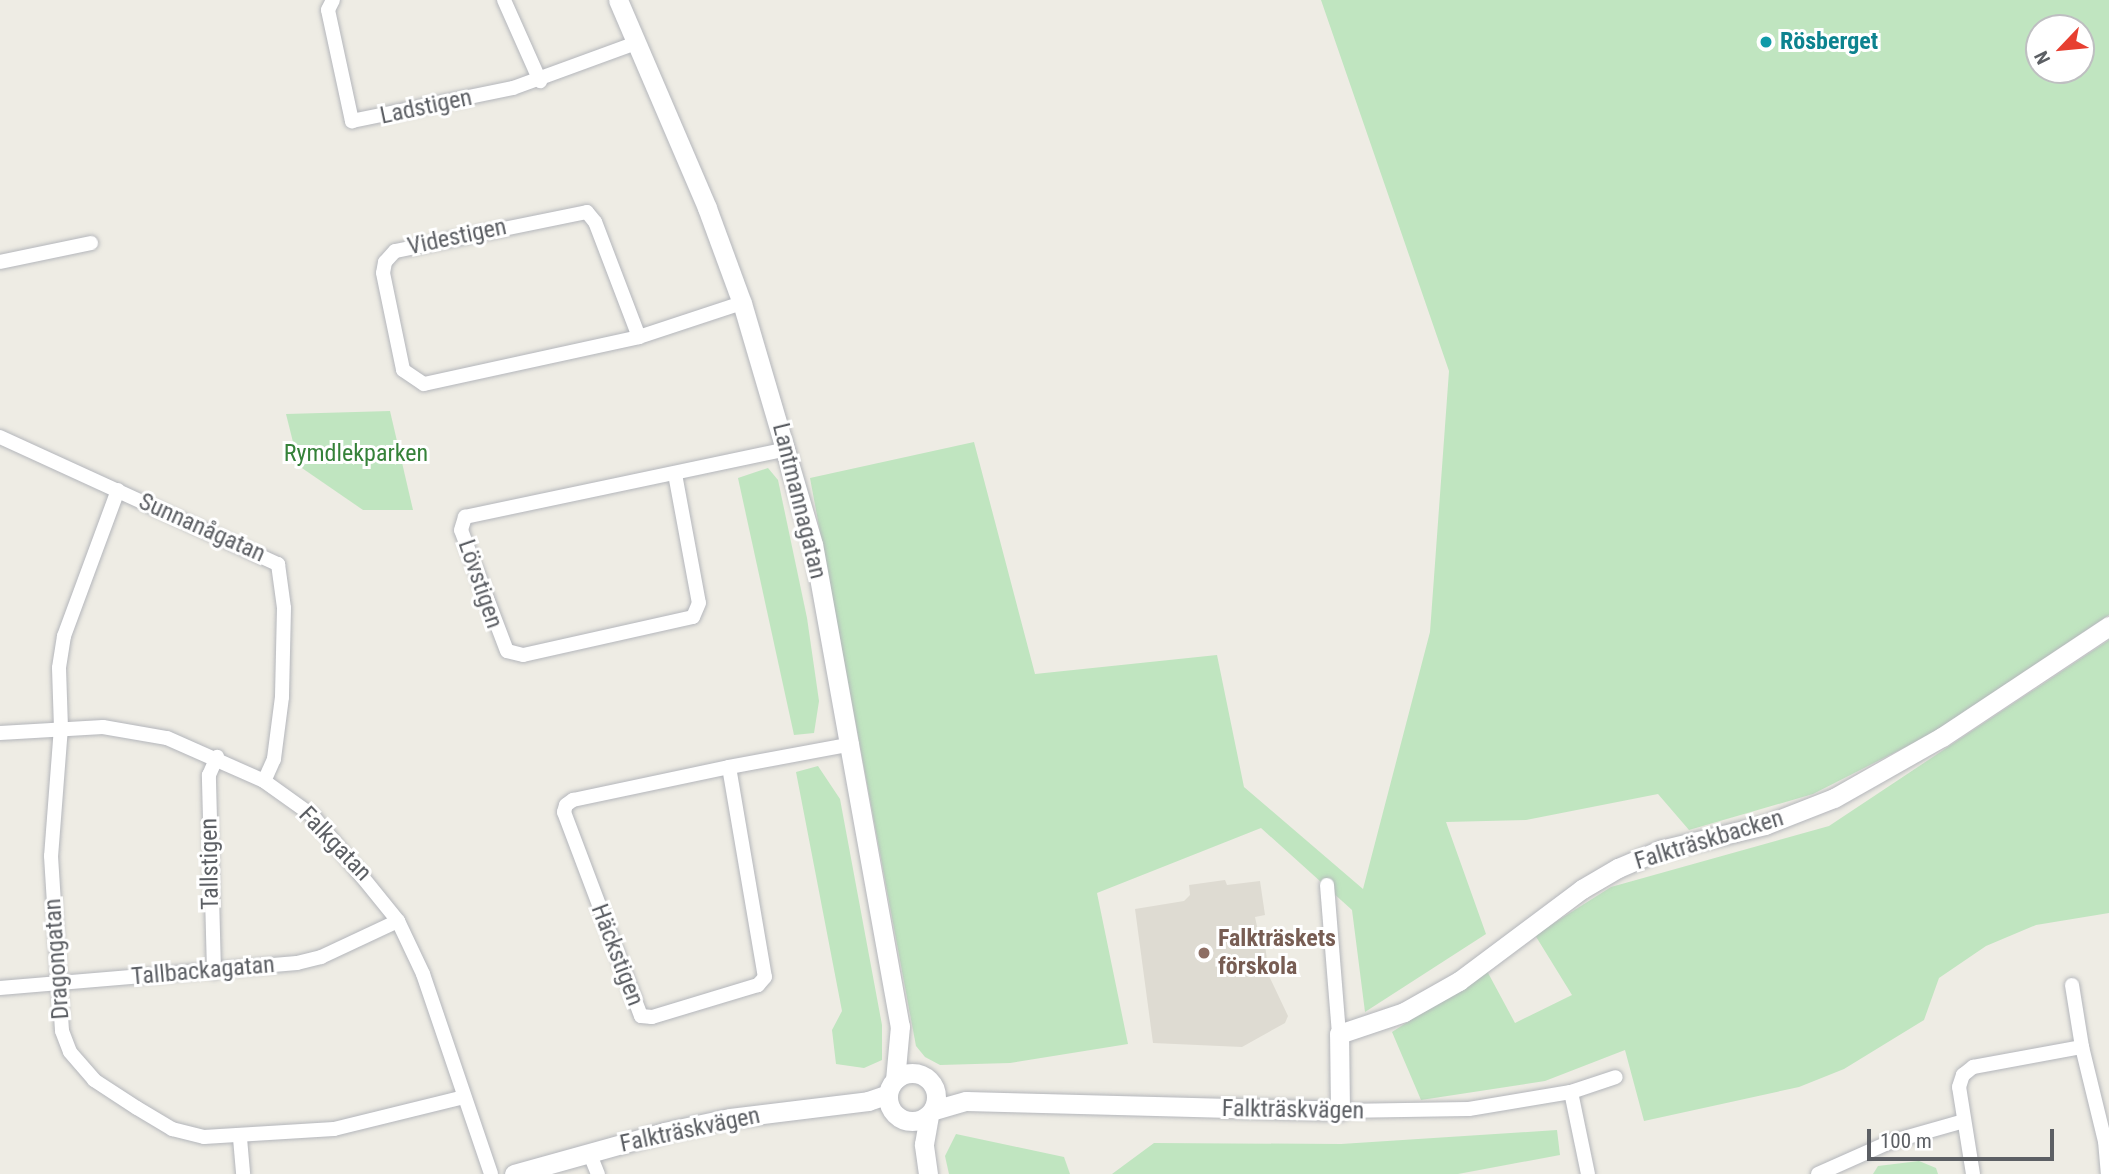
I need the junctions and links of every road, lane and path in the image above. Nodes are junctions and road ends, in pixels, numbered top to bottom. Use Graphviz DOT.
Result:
graph roads {
  1 [pos="333,0"];
  2 [pos="504,0"];
  3 [pos="618,0"];
  4 [pos="636,43"];
  5 [pos="540,80"];
  6 [pos="91,243"];
  7 [pos="0,262"];
  8 [pos="742,303"];
  9 [pos="639,337"];
  10 [pos="0,437"];
  11 [pos="787,449"];
  12 [pos="675,474"];
  13 [pos="118,490"];
  14 [pos="2109,626"];
  15 [pos="61,727"];
  16 [pos="0,733"];
  17 [pos="852,744"];
  18 [pos="217,757"];
  19 [pos="729,767"];
  20 [pos="264,781"];
  21 [pos="1327,885"];
  22 [pos="398,921"];
  23 [pos="214,972"];
  24 [pos="58,983"];
  25 [pos="2072,985"];
  26 [pos="0,988"];
  27 [pos="900,1026"];
  28 [pos="1339,1034"];
  29 [pos="2082,1047"];
  30 [pos="1616,1077"];
  31 [pos="931,1084"];
  32 [pos="1571,1092"];
  33 [pos="464,1097"];
  34 [pos="894,1100"];
  35 [pos="966,1101"];
  36 [pos="1340,1111"];
  37 [pos="931,1112"];
  38 [pos="1964,1121"];
  39 [pos="240,1138"];
  40 [pos="589,1152"];
  41 [pos="927,1167"];
  42 [pos="1835,1170"];
  43 [pos="243,1174"];
  44 [pos="491,1174"];
  45 [pos="514,1174"];
  46 [pos="598,1174"];
  47 [pos="1588,1174"];
  48 [pos="1818,1174"];
  49 [pos="1973,1174"];
  50 [pos="2108,1174"];
  1 -- 5 [label="street, Ladstigen"];
  2 -- 5 [label="street"];
  3 -- 4 [label="street, Lantmannagatan"];
  4 -- 5 [label="street, Ladstigen"];
  4 -- 8 [label="street, Lantmannagatan"];
  6 -- 7 [label="street"];
  8 -- 9 [label="street, Videstigen"];
  8 -- 11 [label="street, Lantmannagatan"];
  9 -- 9 [label="street, Videstigen"];
  10 -- 13 [label="street, Sunnanågatan"];
  11 -- 12 [label="street, Lövstigen"];
  11 -- 17 [label="street, Lantmannagatan"];
  12 -- 12 [label="street, Lövstigen"];
  13 -- 15 [label="street, Dragongatan"];
  13 -- 20 [label="street, Sunnanågatan"];
  14 -- 28 [label="street, Falkträskbacken"];
  15 -- 16 [label="street, Falkgatan"];
  15 -- 18 [label="street, Falkgatan"];
  15 -- 24 [label="street, Dragongatan"];
  17 -- 19 [label="street, Häckstigen"];
  17 -- 27 [label="street, Lantmannagatan"];
  18 -- 20 [label="street, Falkgatan"];
  18 -- 23 [label="street, Tallstigen"];
  19 -- 19 [label="street, Häckstigen"];
  20 -- 22 [label="street, Falkgatan"];
  21 -- 28 [label="street"];
  22 -- 23 [label="street, Tallbackagatan"];
  22 -- 33 [label="street, Falkgatan"];
  23 -- 24 [label="street, Tallbackagatan"];
  24 -- 26 [label="street, Tallbackagatan"];
  24 -- 39 [label="street, Dragongatan"];
  25 -- 29 [label="street"];
  27 -- 31 [label="street, Lantmannagatan"];
  27 -- 34 [label="street, Lantmannagatan"];
  28 -- 36 [label="street"];
  29 -- 38 [label="street"];
  29 -- 50 [label="street"];
  30 -- 32 [label="street, Falkträskvägen"];
  31 -- 34 [label="street"];
  31 -- 35 [label="street"];
  31 -- 37 [label="street"];
  32 -- 36 [label="street, Falkträskvägen"];
  32 -- 47 [label="street"];
  33 -- 39 [label="street, Dragongatan"];
  33 -- 44 [label="street, Falkgatan"];
  34 -- 37 [label="street"];
  34 -- 40 [label="street, Falkträskvägen"];
  34 -- 41 [label="street"];
  35 -- 36 [label="street, Falkträskvägen"];
  35 -- 37 [label="street"];
  37 -- 41 [label="street"];
  38 -- 42 [label="street"];
  38 -- 49 [label="street"];
  39 -- 43 [label="street"];
  40 -- 45 [label="street, Falkträskvägen"];
  40 -- 46 [label="street"];
  42 -- 48 [label="street"];
}
